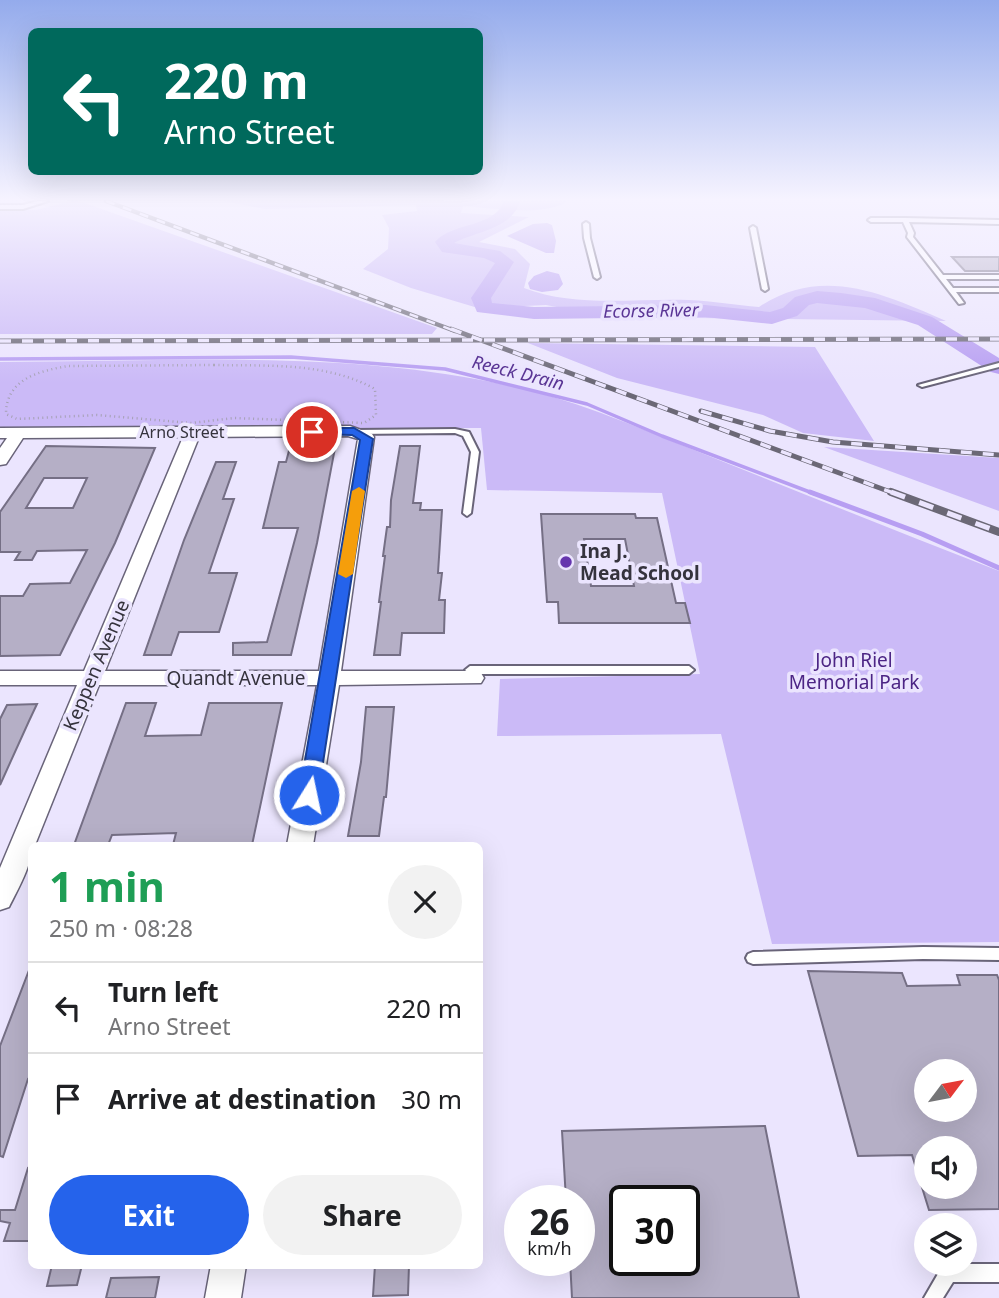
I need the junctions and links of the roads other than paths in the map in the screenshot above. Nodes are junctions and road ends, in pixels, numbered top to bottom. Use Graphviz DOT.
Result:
graph roads {
  1 [pos="593,262"];
  2 [pos="759,262"];
  3 [pos="929,262"];
  4 [pos="597,277"];
  5 [pos="941,277"];
  6 [pos="999,277"];
  7 [pos="765,289"];
  8 [pos="951,290"];
  9 [pos="999,290"];
  10 [pos="961,303"];
  11 [pos="999,365"];
  12 [pos="922,385"];
  13 [pos="193,432"];
  14 [pos="0,433"];
  15 [pos="18,433"];
  16 [pos="358,433"];
  17 [pos="0,460"];
  18 [pos="467,513"];
  19 [pos="689,670"];
  20 [pos="471,674"];
  21 [pos="0,678"];
  22 [pos="91,678"];
  23 [pos="329,678"];
  24 [pos="301,842"];
  25 [pos="0,899"];
  26 [pos="999,954"];
  27 [pos="753,958"];
  28 [pos="228,1269"];
  29 [pos="999,1273"];
  30 [pos="223,1298"];
  31 [pos="933,1298"];
  1 -- 4 [label="lane"];
  2 -- 7 [label="lane"];
  3 -- 5 [label="lane"];
  5 -- 6 [label="lane"];
  5 -- 8 [label="lane"];
  8 -- 9 [label="lane"];
  8 -- 10 [label="lane"];
  11 -- 12 [label="lane"];
  13 -- 15 [label="street, Arno Street"];
  13 -- 16 [label="street, Arno Street"];
  13 -- 22 [label="street, Keppen Avenue"];
  14 -- 15 [label="street, Arno Street"];
  15 -- 17 [label="street"];
  16 -- 18 [label="lane"];
  16 -- 23 [label="street"];
  19 -- 20 [label="lane"];
  20 -- 23 [label="street, Quandt Avenue"];
  21 -- 22 [label="street, Quandt Avenue"];
  22 -- 23 [label="street, Quandt Avenue"];
  22 -- 25 [label="street, Keppen Avenue"];
  23 -- 24 [label="street"];
  26 -- 27 [label="lane"];
  28 -- 30 [label="street"];
  29 -- 31 [label="lane"];
}
